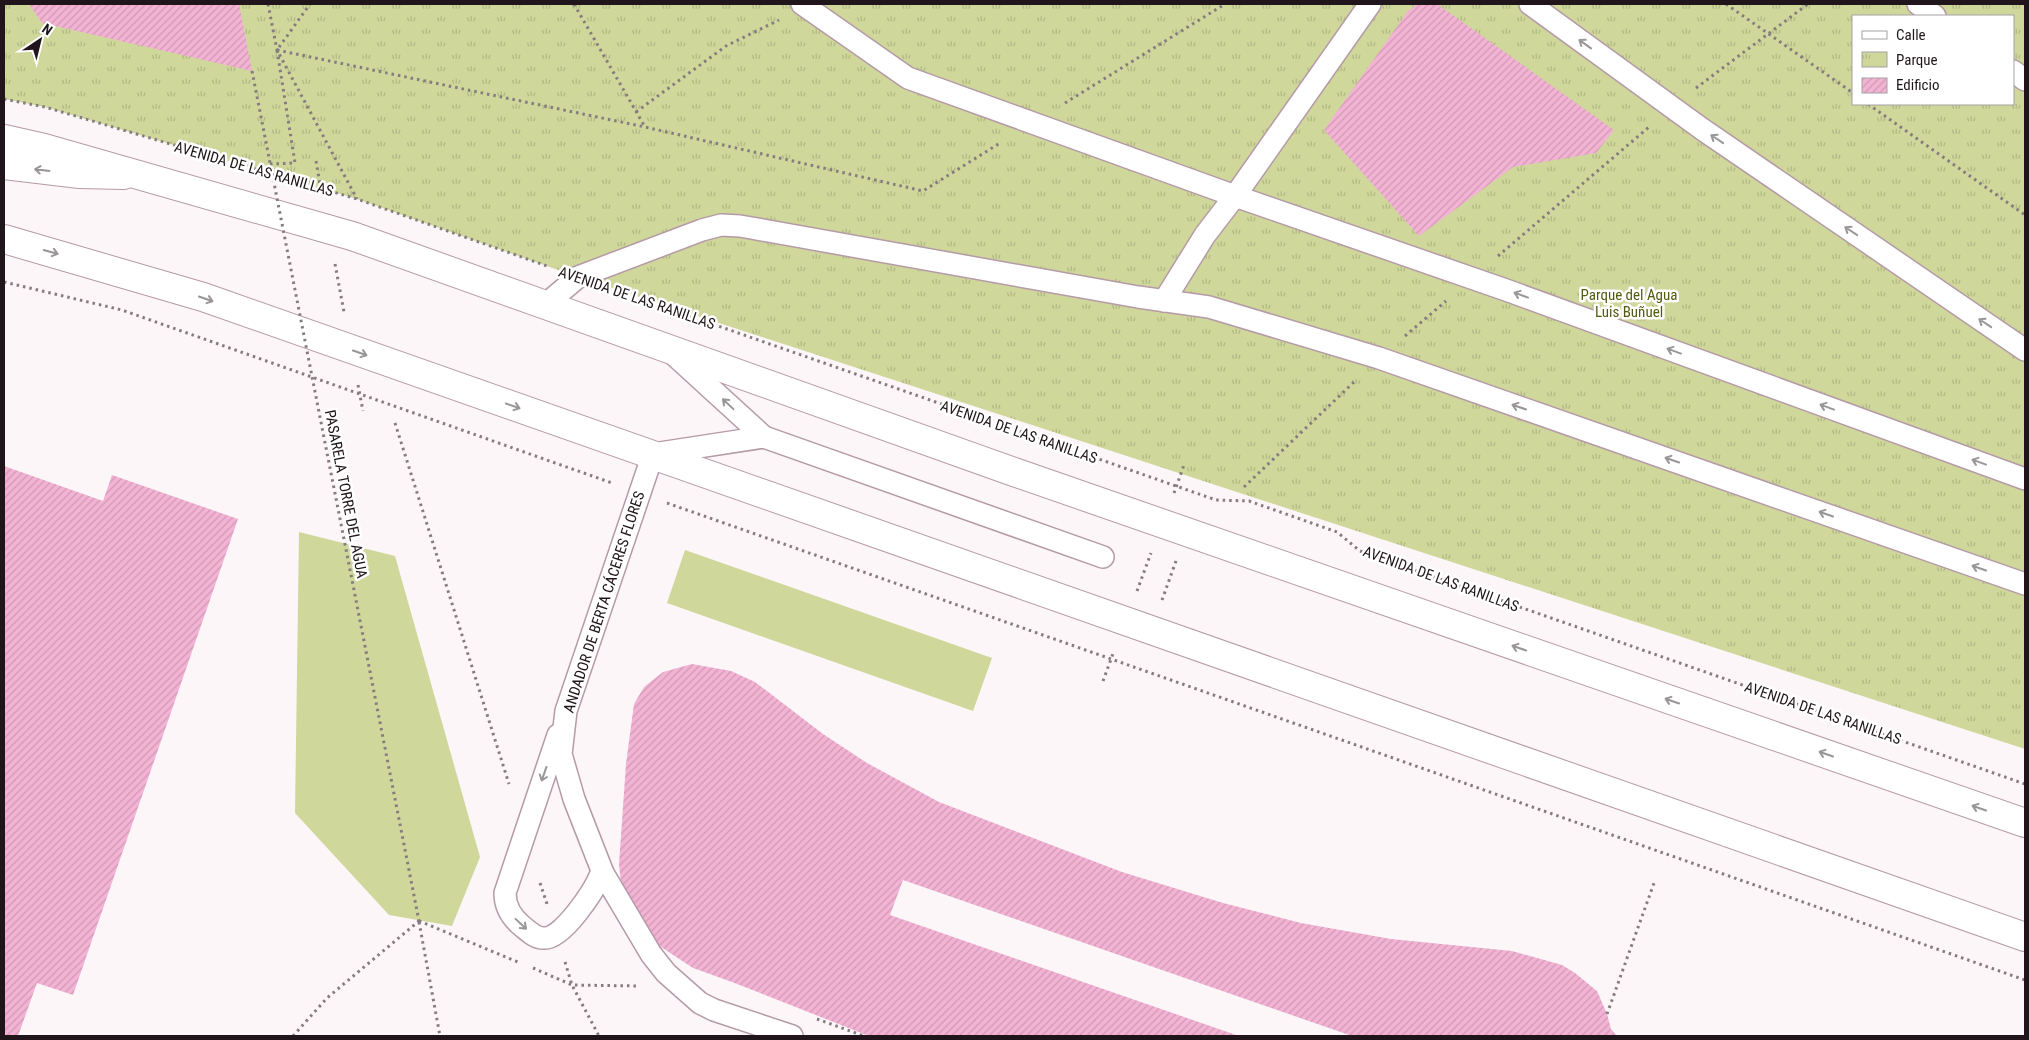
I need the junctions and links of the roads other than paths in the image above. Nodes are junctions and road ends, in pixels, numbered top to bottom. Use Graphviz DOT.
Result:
graph roads {
  1 [pos="1370,4"];
  2 [pos="1530,4"];
  3 [pos="1918,4"];
  4 [pos="804,5"];
  5 [pos="1934,15"];
  6 [pos="2014,72"];
  7 [pos="2025,80"];
  8 [pos="4,139"];
  9 [pos="4,165"];
  10 [pos="143,176"];
  11 [pos="1235,196"];
  12 [pos="4,239"];
  13 [pos="1164,301"];
  14 [pos="545,305"];
  15 [pos="668,349"];
  16 [pos="2025,350"];
  17 [pos="764,437"];
  18 [pos="653,454"];
  19 [pos="2025,479"];
  20 [pos="1103,557"];
  21 [pos="2025,584"];
  22 [pos="566,711"];
  23 [pos="2025,824"];
  24 [pos="603,873"];
  25 [pos="2025,937"];
  26 [pos="792,1036"];
  1 -- 11 [label="lane"];
  16 -- 2 [label="lane, one-way"];
  3 -- 5 [label="lane"];
  4 -- 11 [label="lane"];
  6 -- 7 [label="lane"];
  8 -- 10 [label="main road"];
  10 -- 9 [label="main road, one-way"];
  10 -- 14 [label="main road"];
  11 -- 13 [label="lane"];
  19 -- 11 [label="lane, one-way"];
  12 -- 18 [label="main road, one-way"];
  13 -- 14 [label="lane"];
  21 -- 13 [label="lane, one-way"];
  14 -- 15 [label="main road"];
  17 -- 15 [label="lane, one-way"];
  23 -- 15 [label="main road, one-way"];
  17 -- 18 [label="lane"];
  17 -- 20 [label="lane"];
  18 -- 22 [label="lane, ANDADOR DE BERTA CÁCERES FLORES"];
  18 -- 25 [label="main road"];
  22 -- 24 [label="lane, ANDADOR DE BERTA CÁCERES FLORES"];
  22 -- 24 [label="lane, one-way"];
  24 -- 26 [label="lane, ANDADOR DE BERTA CÁCERES FLORES"];
}
